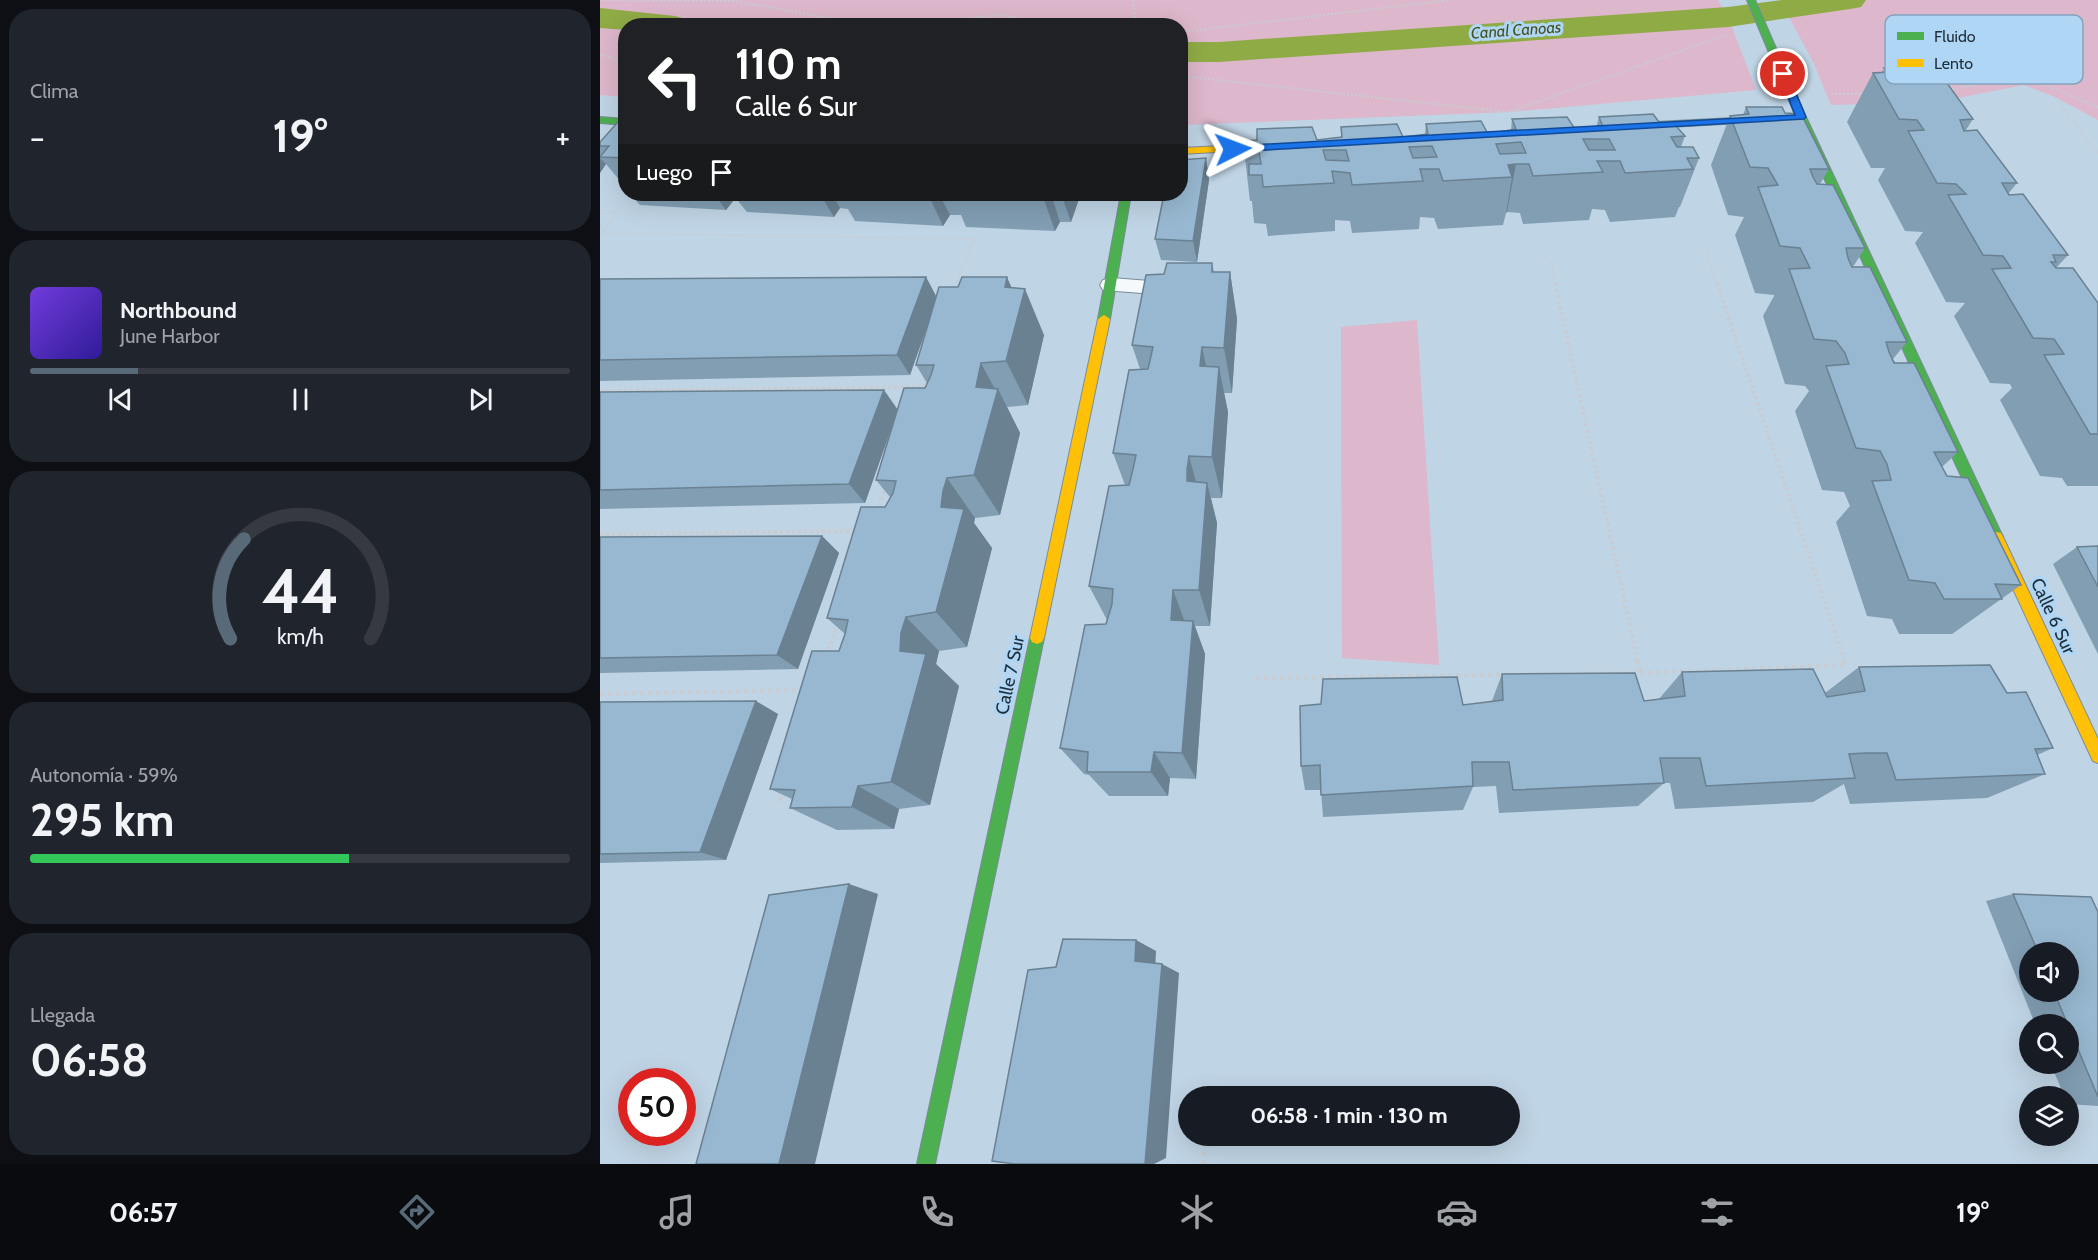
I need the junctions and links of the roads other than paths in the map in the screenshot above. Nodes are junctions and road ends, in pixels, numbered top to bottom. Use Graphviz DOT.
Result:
graph roads {
  1 [pos="1751,0"];
  2 [pos="1801,117"];
  3 [pos="600,120"];
  4 [pos="618,121"];
  5 [pos="1600,128"];
  6 [pos="1304,145"];
  7 [pos="1188,152"];
  8 [pos="1125,201"];
  9 [pos="1111,285"];
  10 [pos="1155,287"];
  11 [pos="2092,725"];
  12 [pos="2098,756"];
  13 [pos="926,1164"];
  1 -- 2 [label="street, Calle 6 Sur"];
  2 -- 5 [label="street"];
  2 -- 11 [label="street, Calle 6 Sur"];
  3 -- 4 [label="street"];
  6 -- 7 [label="street"];
  8 -- 9 [label="street, Calle 7 Sur"];
  9 -- 10 [label="lane"];
  9 -- 13 [label="street, Calle 7 Sur"];
  11 -- 12 [label="street, Calle 6 Sur"];
}
